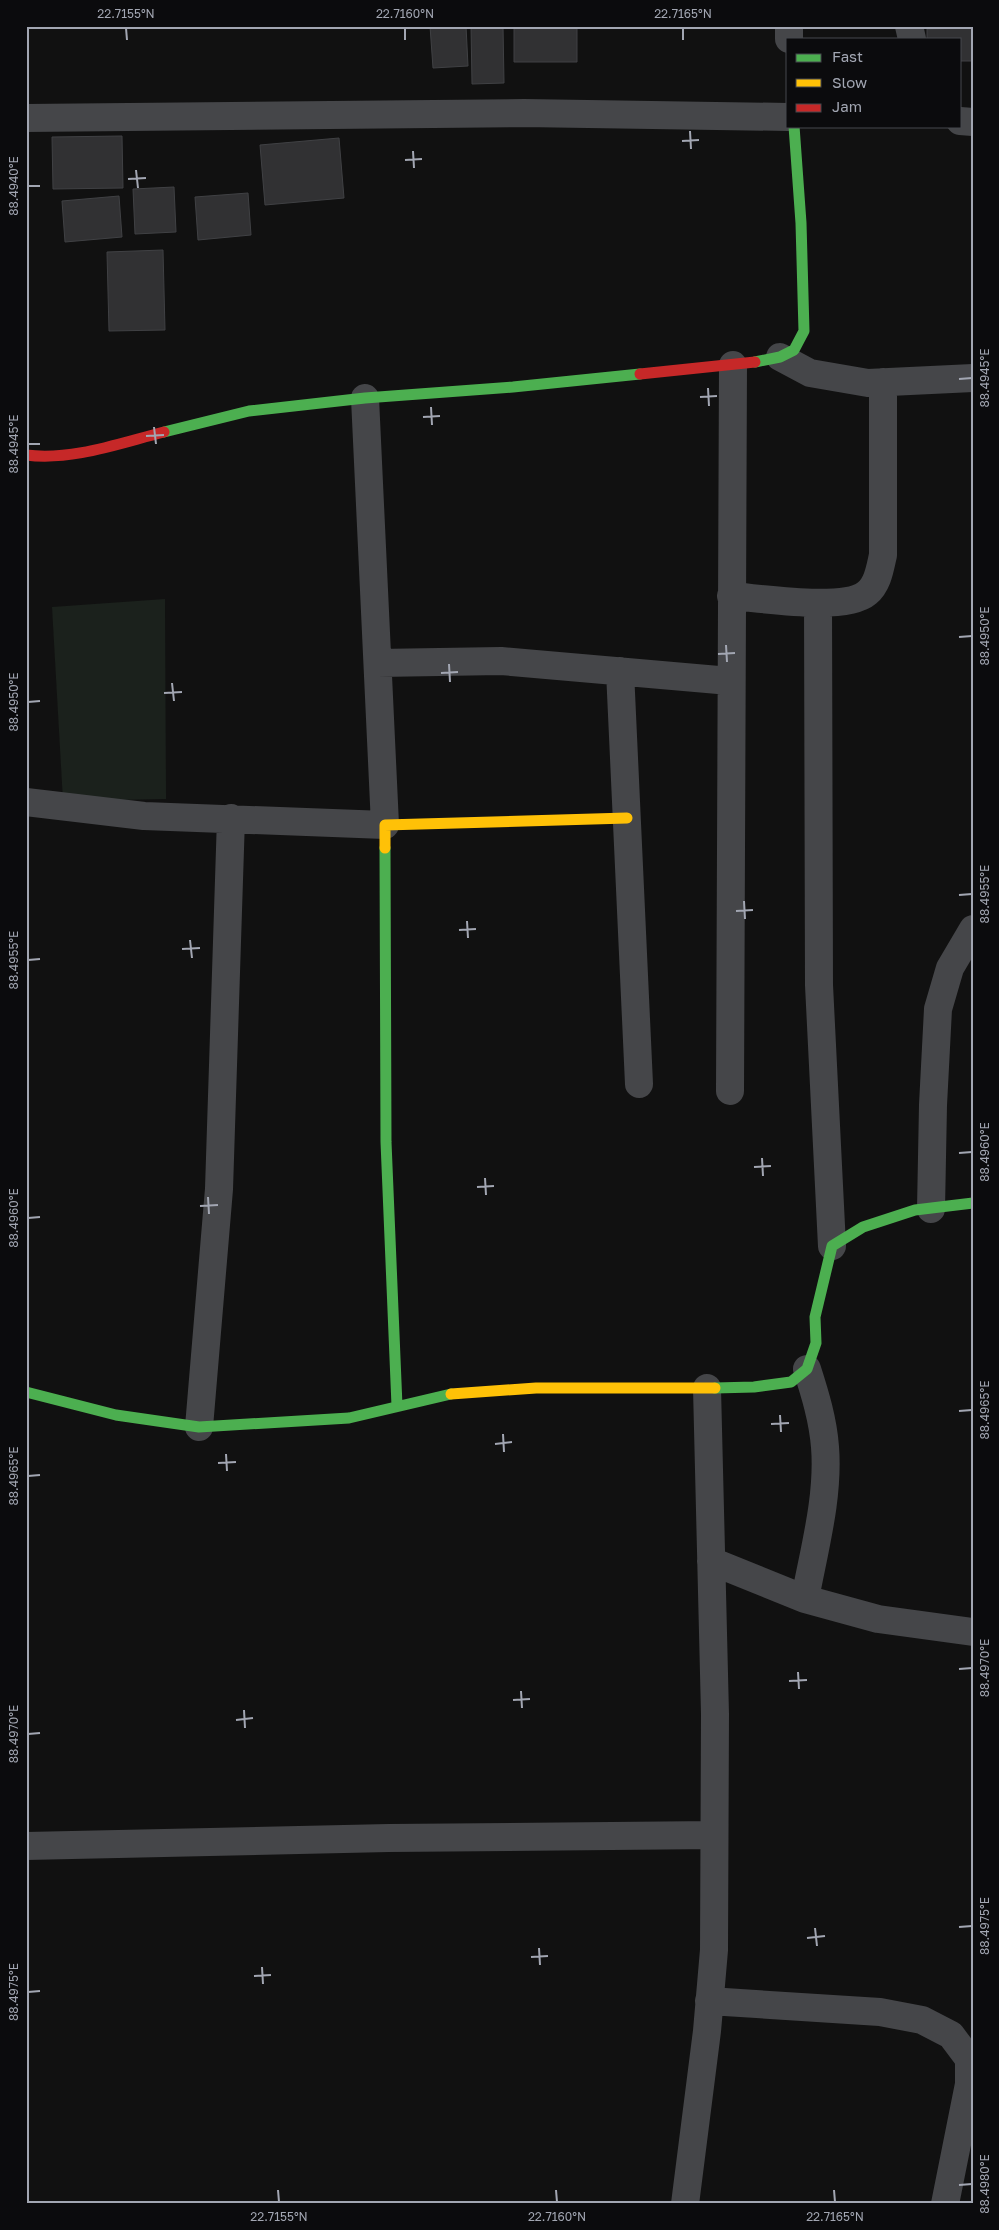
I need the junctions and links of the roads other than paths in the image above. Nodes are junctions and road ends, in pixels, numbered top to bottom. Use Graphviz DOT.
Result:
graph roads {
  1 [pos="786,117"];
  2 [pos="26,118"];
  3 [pos="794,128"];
  4 [pos="780,357"];
  5 [pos="733,365"];
  6 [pos="973,378"];
  7 [pos="882,382"];
  8 [pos="365,398"];
  9 [pos="26,455"];
  10 [pos="731,596"];
  11 [pos="818,603"];
  12 [pos="378,663"];
  13 [pos="620,671"];
  14 [pos="730,681"];
  15 [pos="26,802"];
  16 [pos="231,818"];
  17 [pos="627,818"];
  18 [pos="385,825"];
  19 [pos="973,929"];
  20 [pos="638,1084"];
  21 [pos="730,1091"];
  22 [pos="973,1203"];
  23 [pos="931,1209"];
  24 [pos="832,1246"];
  25 [pos="808,1368"];
  26 [pos="707,1388"];
  27 [pos="26,1392"];
  28 [pos="397,1406"];
  29 [pos="199,1427"];
  30 [pos="712,1562"];
  31 [pos="805,1599"];
  32 [pos="973,1632"];
  33 [pos="714,1835"];
  34 [pos="26,1846"];
  35 [pos="709,2001"];
  36 [pos="685,2204"];
  37 [pos="945,2204"];
  1 -- 2 [label="street"];
  3 -- 4 [label="street"];
  4 -- 5 [label="street"];
  4 -- 7 [label="street"];
  5 -- 8 [label="street"];
  5 -- 10 [label="street"];
  6 -- 7 [label="street"];
  7 -- 11 [label="street"];
  8 -- 9 [label="street"];
  8 -- 12 [label="street"];
  10 -- 11 [label="street"];
  10 -- 14 [label="street"];
  11 -- 24 [label="street"];
  12 -- 13 [label="street"];
  12 -- 18 [label="street"];
  13 -- 14 [label="street"];
  13 -- 17 [label="street"];
  14 -- 21 [label="street"];
  15 -- 16 [label="street"];
  16 -- 18 [label="street"];
  16 -- 29 [label="street"];
  17 -- 18 [label="street"];
  17 -- 20 [label="street"];
  18 -- 28 [label="street"];
  19 -- 23 [label="street"];
  22 -- 23 [label="street"];
  23 -- 24 [label="street"];
  24 -- 25 [label="street"];
  25 -- 26 [label="street"];
  25 -- 31 [label="street"];
  26 -- 28 [label="street"];
  26 -- 30 [label="street"];
  27 -- 29 [label="street"];
  28 -- 29 [label="street"];
  30 -- 31 [label="street"];
  30 -- 33 [label="street"];
  31 -- 32 [label="street"];
  33 -- 34 [label="street"];
  33 -- 35 [label="street"];
  35 -- 36 [label="street"];
  35 -- 37 [label="street"];
}
